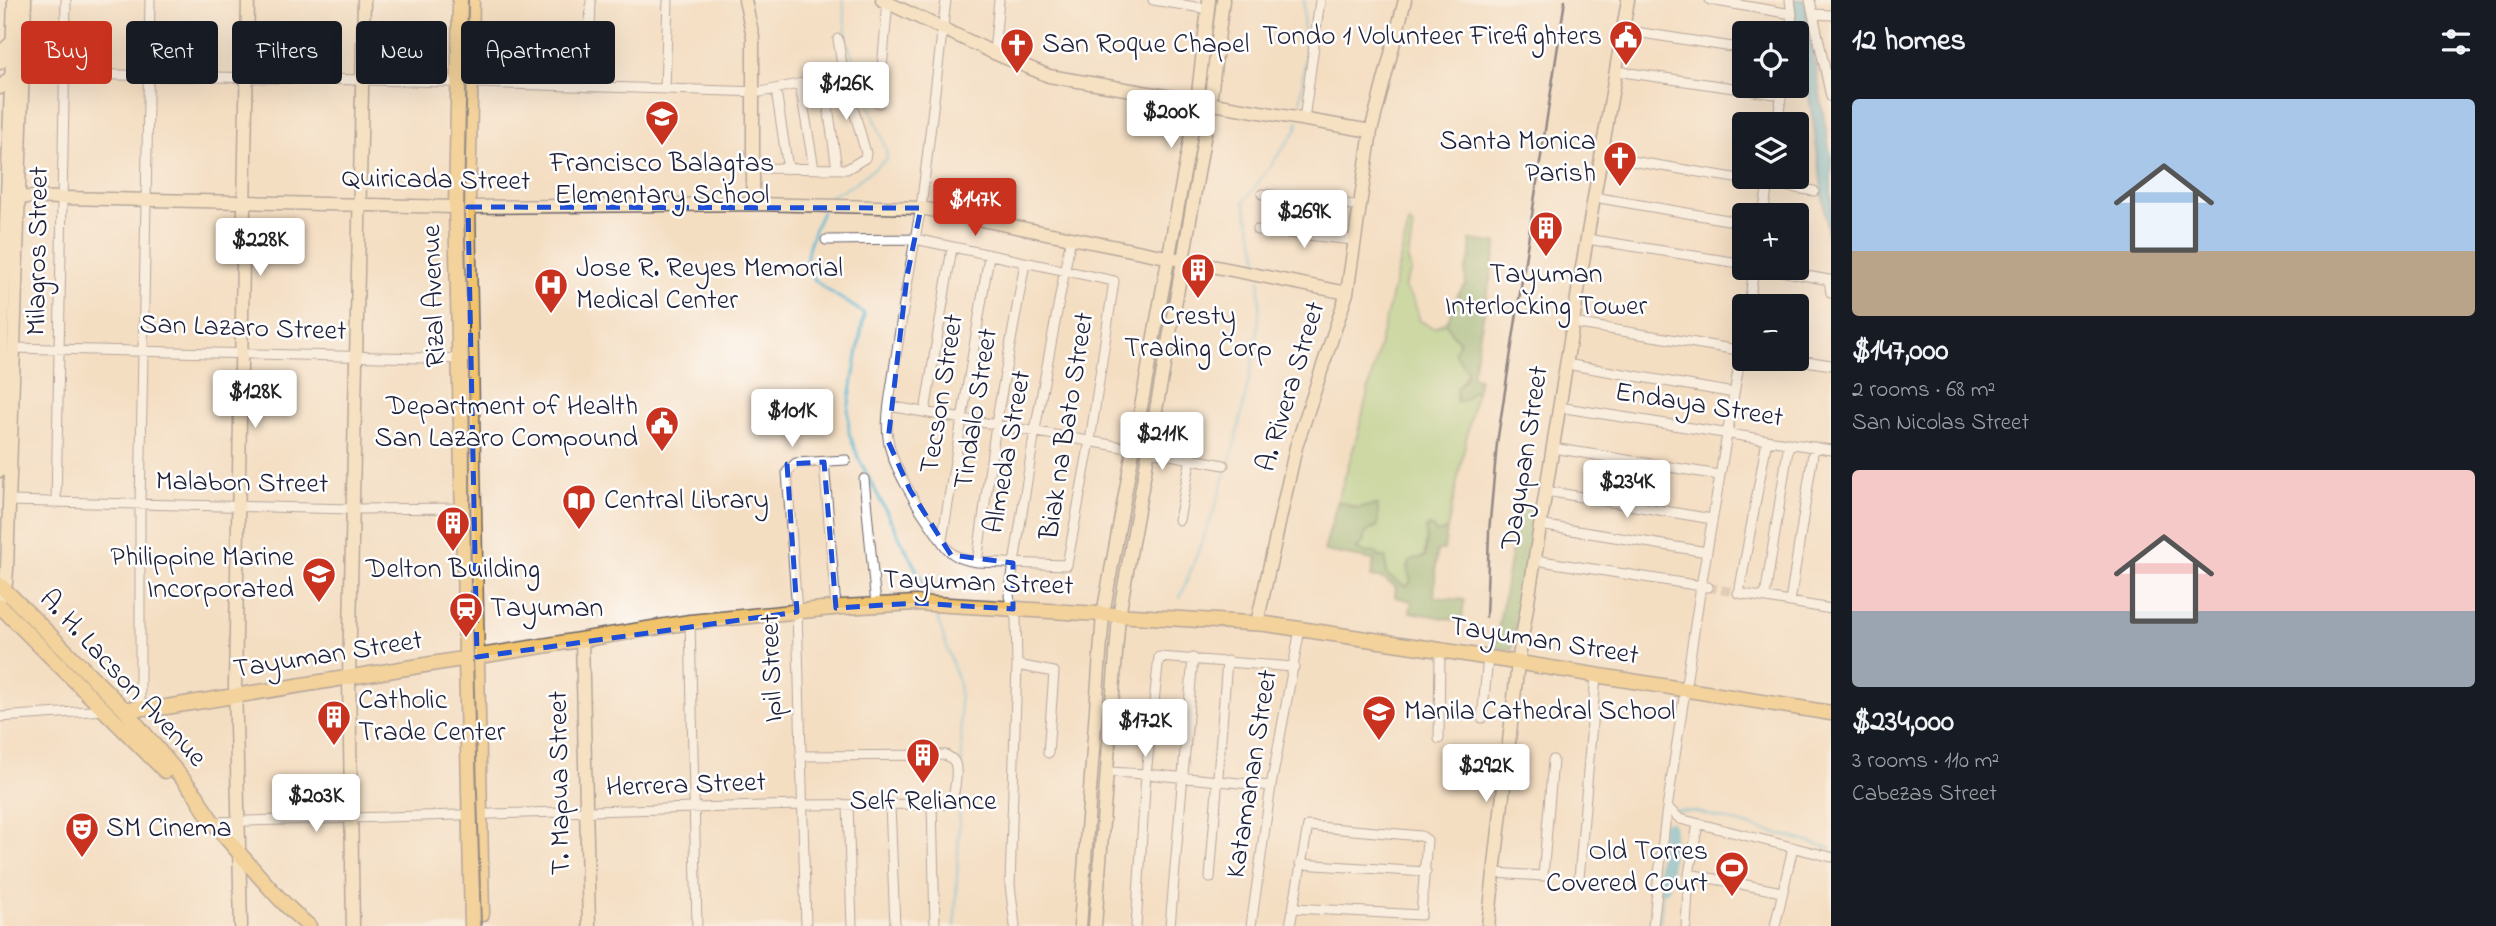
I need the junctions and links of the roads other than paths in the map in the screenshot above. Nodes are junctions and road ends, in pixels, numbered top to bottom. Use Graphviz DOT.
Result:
graph roads {
  1 [pos="14,0"];
  2 [pos="25,0"];
  3 [pos="66,0"];
  4 [pos="150,0"];
  5 [pos="248,0"];
  6 [pos="364,0"];
  7 [pos="460,0"];
  8 [pos="472,0"];
  9 [pos="591,0"];
  10 [pos="668,0"];
  11 [pos="746,0"];
  12 [pos="947,0"];
  13 [pos="999,0"];
  14 [pos="1153,0"];
  15 [pos="1223,0"];
  16 [pos="1320,0"];
  17 [pos="1405,0"];
  18 [pos="1628,0"];
  19 [pos="1710,0"];
  20 [pos="1790,0"];
  21 [pos="1810,0"];
  22 [pos="886,1"];
  23 [pos="1208,5"];
  24 [pos="1792,14"];
  25 [pos="1813,14"];
  26 [pos="1831,15"];
  27 [pos="66,21"];
  28 [pos="150,21"];
  29 [pos="248,21"];
  30 [pos="363,21"];
  31 [pos="461,21"];
  32 [pos="470,21"];
  33 [pos="1791,21"];
  34 [pos="944,30"];
  35 [pos="1623,30"];
  36 [pos="838,39"];
  37 [pos="13,41"];
  38 [pos="1732,47"];
  39 [pos="994,53"];
  40 [pos="0,63"];
  41 [pos="1616,71"];
  42 [pos="18,74"];
  43 [pos="843,74"];
  44 [pos="824,79"];
  45 [pos="65,84"];
  46 [pos="149,84"];
  47 [pos="247,84"];
  48 [pos="362,84"];
  49 [pos="465,84"];
  50 [pos="514,84"];
  51 [pos="800,85"];
  52 [pos="1732,85"];
  53 [pos="588,87"];
  54 [pos="0,88"];
  55 [pos="665,89"];
  56 [pos="776,90"];
  57 [pos="753,91"];
  58 [pos="1831,97"];
  59 [pos="879,103"];
  60 [pos="1203,103"];
  61 [pos="1299,120"];
  62 [pos="1371,131"];
  63 [pos="1601,156"];
  64 [pos="753,169"];
  65 [pos="788,169"];
  66 [pos="814,169"];
  67 [pos="837,169"];
  68 [pos="1732,175"];
  69 [pos="1806,189"];
  70 [pos="1814,191"];
  71 [pos="1262,194"];
  72 [pos="20,197"];
  73 [pos="1594,197"];
  74 [pos="63,198"];
  75 [pos="146,200"];
  76 [pos="246,202"];
  77 [pos="753,204"];
  78 [pos="360,205"];
  79 [pos="1360,206"];
  80 [pos="462,207"];
  81 [pos="921,208"];
  82 [pos="3,212"];
  83 [pos="1732,221"];
  84 [pos="1257,230"];
  85 [pos="1071,237"];
  86 [pos="915,239"];
  87 [pos="1587,239"];
  88 [pos="826,240"];
  89 [pos="1355,240"];
  90 [pos="952,248"];
  91 [pos="989,256"];
  92 [pos="1169,257"];
  93 [pos="1183,260"];
  94 [pos="1732,262"];
  95 [pos="1025,263"];
  96 [pos="1065,272"];
  97 [pos="1809,276"];
  98 [pos="1347,293"];
  99 [pos="1831,293"];
  100 [pos="1573,323"];
  101 [pos="1,328"];
  102 [pos="6,349"];
  103 [pos="1732,349"];
  104 [pos="60,350"];
  105 [pos="143,351"];
  106 [pos="240,352"];
  107 [pos="356,357"];
  108 [pos="467,360"];
  109 [pos="1809,362"];
  110 [pos="1566,364"];
  111 [pos="1831,365"];
  112 [pos="1739,371"];
  113 [pos="1734,393"];
  114 [pos="889,406"];
  115 [pos="1559,407"];
  116 [pos="925,412"];
  117 [pos="962,418"];
  118 [pos="1196,423"];
  119 [pos="996,424"];
  120 [pos="1035,430"];
  121 [pos="1727,433"];
  122 [pos="1767,440"];
  123 [pos="1090,441"];
  124 [pos="1789,443"];
  125 [pos="1814,447"];
  126 [pos="1553,448"];
  127 [pos="1134,449"];
  128 [pos="1831,450"];
  129 [pos="1149,451"];
  130 [pos="0,454"];
  131 [pos="1191,458"];
  132 [pos="846,460"];
  133 [pos="824,462"];
  134 [pos="1224,465"];
  135 [pos="0,471"];
  136 [pos="1719,475"];
  137 [pos="864,479"];
  138 [pos="1546,491"];
  139 [pos="9,501"];
  140 [pos="56,503"];
  141 [pos="140,505"];
  142 [pos="237,507"];
  143 [pos="468,508"];
  144 [pos="352,509"];
  145 [pos="1713,519"];
  146 [pos="1179,520"];
  147 [pos="1540,525"];
  148 [pos="942,540"];
  149 [pos="1707,552"];
  150 [pos="1535,560"];
  151 [pos="977,562"];
  152 [pos="1013,563"];
  153 [pos="1704,587"];
  154 [pos="1,590"];
  155 [pos="1765,597"];
  156 [pos="1790,602"];
  157 [pos="876,605"];
  158 [pos="0,606"];
  159 [pos="836,608"];
  160 [pos="1013,609"];
  161 [pos="1831,609"];
  162 [pos="797,612"];
  163 [pos="1103,614"];
  164 [pos="1119,615"];
  165 [pos="690,622"];
  166 [pos="1257,623"];
  167 [pos="1300,629"];
  168 [pos="582,639"];
  169 [pos="1440,650"];
  170 [pos="471,658"];
  171 [pos="1488,658"];
  172 [pos="1193,659"];
  173 [pos="1227,661"];
  174 [pos="1518,663"];
  175 [pos="1017,665"];
  176 [pos="1294,667"];
  177 [pos="1596,675"];
  178 [pos="349,678"];
  179 [pos="1685,689"];
  180 [pos="235,696"];
  181 [pos="124,709"];
  182 [pos="106,710"];
  183 [pos="140,710"];
  184 [pos="1831,713"];
  185 [pos="0,717"];
  186 [pos="1482,718"];
  187 [pos="1439,739"];
  188 [pos="1048,753"];
  189 [pos="800,756"];
  190 [pos="1553,760"];
  191 [pos="1108,772"];
  192 [pos="1146,774"];
  193 [pos="1181,777"];
  194 [pos="1217,781"];
  195 [pos="1271,786"];
  196 [pos="932,804"];
  197 [pos="801,805"];
  198 [pos="848,805"];
  199 [pos="890,805"];
  200 [pos="693,808"];
  201 [pos="203,809"];
  202 [pos="1669,810"];
  203 [pos="585,811"];
  204 [pos="475,814"];
  205 [pos="351,818"];
  206 [pos="214,822"];
  207 [pos="238,822"];
  208 [pos="1698,824"];
  209 [pos="1793,847"];
  210 [pos="239,852"];
  211 [pos="1831,857"];
  212 [pos="1300,864"];
  213 [pos="1426,872"];
  214 [pos="1494,873"];
  215 [pos="1689,874"];
  216 [pos="1210,878"];
  217 [pos="1579,879"];
  218 [pos="1782,892"];
  219 [pos="1294,908"];
  220 [pos="241,926"];
  221 [pos="309,926"];
  222 [pos="353,926"];
  223 [pos="472,926"];
  224 [pos="482,926"];
  225 [pos="589,926"];
  226 [pos="697,926"];
  227 [pos="806,926"];
  228 [pos="852,926"];
  229 [pos="895,926"];
  230 [pos="936,926"];
  231 [pos="1015,926"];
  232 [pos="1080,926"];
  233 [pos="1095,926"];
  234 [pos="1136,926"];
  235 [pos="1170,926"];
  236 [pos="1251,926"];
  237 [pos="1290,926"];
  238 [pos="1488,926"];
  239 [pos="1653,926"];
  240 [pos="1686,926"];
  241 [pos="1775,926"];
  1 -- 37 [label="street"];
  2 -- 42 [label="street"];
  3 -- 27 [label="street, Milagros Street"];
  4 -- 28 [label="street"];
  5 -- 29 [label="street"];
  6 -- 30 [label="street"];
  7 -- 31 [label="main road, Rizal Avenue"];
  8 -- 32 [label="main road, Rizal Avenue"];
  9 -- 53 [label="street"];
  10 -- 55 [label="street"];
  11 -- 57 [label="street"];
  12 -- 34 [label="street"];
  13 -- 39 [label="street"];
  14 -- 23 [label="street"];
  15 -- 60 [label="street"];
  16 -- 61 [label="street"];
  17 -- 62 [label="street, A. Rivera Street"];
  18 -- 35 [label="street, Dagupan Street"];
  19 -- 24 [label="street"];
  20 -- 24 [label="street"];
  21 -- 25 [label="street"];
  22 -- 34 [label="street"];
  22 -- 59 [label="street"];
  23 -- 60 [label="street"];
  24 -- 33 [label="street"];
  25 -- 26 [label="street"];
  25 -- 58 [label="street"];
  34 -- 39 [label="street"];
  34 -- 81 [label="street"];
  35 -- 38 [label="street"];
  35 -- 41 [label="street, Dagupan Street"];
  36 -- 43 [label="street"];
  37 -- 40 [label="street"];
  37 -- 42 [label="street"];
  39 -- 60 [label="street"];
  41 -- 52 [label="street"];
  41 -- 63 [label="street, Dagupan Street"];
  42 -- 54 [label="street"];
  42 -- 72 [label="street"];
  42 -- 82 [label="street"];
  43 -- 44 [label="street"];
  43 -- 67 [label="street"];
  44 -- 51 [label="street"];
  44 -- 67 [label="street"];
  45 -- 74 [label="street, Milagros Street"];
  46 -- 75 [label="street"];
  47 -- 76 [label="street"];
  48 -- 78 [label="street"];
  49 -- 80 [label="main road, Rizal Avenue"];
  50 -- 53 [label="street"];
  51 -- 56 [label="street"];
  51 -- 66 [label="street"];
  53 -- 55 [label="street"];
  55 -- 57 [label="street"];
  56 -- 57 [label="street"];
  56 -- 65 [label="street"];
  57 -- 64 [label="street"];
  60 -- 61 [label="street"];
  60 -- 92 [label="street"];
  60 -- 93 [label="street"];
  61 -- 62 [label="street"];
  62 -- 79 [label="street, A. Rivera Street"];
  63 -- 68 [label="street"];
  63 -- 73 [label="street, Dagupan Street"];
  64 -- 65 [label="street"];
  64 -- 77 [label="street"];
  65 -- 66 [label="street"];
  66 -- 67 [label="street"];
  69 -- 70 [label="street"];
  71 -- 79 [label="street"];
  72 -- 74 [label="street, Quiricada Street"];
  72 -- 102 [label="street"];
  73 -- 83 [label="street"];
  73 -- 87 [label="street, Dagupan Street"];
  74 -- 75 [label="street, Quiricada Street"];
  74 -- 104 [label="street, Milagros Street"];
  75 -- 76 [label="street, Quiricada Street"];
  75 -- 105 [label="street"];
  76 -- 78 [label="street, Quiricada Street"];
  76 -- 106 [label="street"];
  77 -- 80 [label="street, Quiricada Street"];
  77 -- 81 [label="street, Quiricada Street"];
  78 -- 80 [label="street, Quiricada Street"];
  78 -- 107 [label="street"];
  79 -- 89 [label="street, A. Rivera Street"];
  80 -- 108 [label="main road, Rizal Avenue"];
  81 -- 85 [label="street, Quiricada Street"];
  81 -- 86 [label="street"];
  82 -- 101 [label="street"];
  84 -- 89 [label="street"];
  85 -- 92 [label="street, Quiricada Street"];
  85 -- 96 [label="street, Almeda Street"];
  86 -- 88 [label="street"];
  86 -- 90 [label="street"];
  86 -- 114 [label="street"];
  87 -- 94 [label="street"];
  87 -- 100 [label="street, Dagupan Street"];
  89 -- 98 [label="street, A. Rivera Street"];
  90 -- 91 [label="street"];
  90 -- 116 [label="street"];
  91 -- 95 [label="street"];
  91 -- 117 [label="street, Tecson Street"];
  92 -- 93 [label="street, Quiricada Street"];
  92 -- 127 [label="street"];
  93 -- 98 [label="street, Quiricada Street"];
  93 -- 129 [label="street"];
  95 -- 96 [label="street"];
  95 -- 119 [label="street, Tindalo Street"];
  96 -- 120 [label="street, Almeda Street"];
  96 -- 123 [label="street, Biak na Bato Street"];
  97 -- 99 [label="street"];
  98 -- 166 [label="street, A. Rivera Street"];
  100 -- 103 [label="street"];
  100 -- 110 [label="street, Dagupan Street"];
  101 -- 102 [label="street"];
  102 -- 104 [label="street, San Lazaro Street"];
  102 -- 130 [label="street"];
  102 -- 139 [label="street"];
  104 -- 105 [label="street, San Lazaro Street"];
  104 -- 140 [label="street, Milagros Street"];
  105 -- 106 [label="street, San Lazaro Street"];
  105 -- 141 [label="street"];
  106 -- 107 [label="street, San Lazaro Street"];
  106 -- 142 [label="street"];
  107 -- 108 [label="street, San Lazaro Street"];
  107 -- 144 [label="street"];
  108 -- 143 [label="main road, Rizal Avenue"];
  109 -- 111 [label="street"];
  110 -- 113 [label="street"];
  110 -- 115 [label="street, Dagupan Street"];
  112 -- 113 [label="street"];
  113 -- 121 [label="street"];
  114 -- 116 [label="street"];
  114 -- 148 [label="street"];
  115 -- 121 [label="street, Endaya Street"];
  115 -- 126 [label="street, Dagupan Street"];
  116 -- 117 [label="street"];
  117 -- 119 [label="street"];
  117 -- 148 [label="street, Tecson Street"];
  118 -- 131 [label="street"];
  119 -- 120 [label="street"];
  119 -- 151 [label="street, Tindalo Street"];
  120 -- 123 [label="street"];
  120 -- 152 [label="street, Almeda Street"];
  121 -- 122 [label="street, Endaya Street"];
  121 -- 136 [label="street"];
  122 -- 124 [label="street, Endaya Street"];
  122 -- 155 [label="street"];
  123 -- 127 [label="street"];
  123 -- 152 [label="street, Biak na Bato Street"];
  124 -- 125 [label="street, Endaya Street"];
  124 -- 155 [label="street"];
  125 -- 128 [label="street, Endaya Street"];
  125 -- 156 [label="street"];
  126 -- 136 [label="street"];
  126 -- 138 [label="street, Dagupan Street"];
  127 -- 163 [label="street"];
  129 -- 131 [label="street"];
  129 -- 164 [label="street"];
  130 -- 135 [label="street"];
  131 -- 134 [label="street"];
  131 -- 146 [label="street"];
  132 -- 133 [label="street, Ipil Street"];
  133 -- 159 [label="street"];
  133 -- 162 [label="street, Ipil Street"];
  136 -- 145 [label="street"];
  137 -- 157 [label="street"];
  138 -- 145 [label="street"];
  138 -- 147 [label="street, Dagupan Street"];
  139 -- 140 [label="street, Malabon Street"];
  139 -- 154 [label="street"];
  140 -- 141 [label="street, Malabon Street"];
  141 -- 142 [label="street, Malabon Street"];
  141 -- 183 [label="street"];
  142 -- 144 [label="street, Malabon Street"];
  142 -- 180 [label="street"];
  143 -- 144 [label="street, Malabon Street"];
  143 -- 170 [label="main road, Rizal Avenue"];
  144 -- 178 [label="street"];
  145 -- 149 [label="street"];
  147 -- 149 [label="street"];
  147 -- 150 [label="street, Dagupan Street"];
  148 -- 151 [label="street"];
  149 -- 153 [label="street"];
  150 -- 153 [label="street"];
  150 -- 174 [label="street, Dagupan Street"];
  151 -- 152 [label="street"];
  152 -- 160 [label="street, Almeda Street"];
  153 -- 179 [label="street"];
  154 -- 181 [label="main road, A. H. Lacson Avenue"];
  155 -- 156 [label="street"];
  156 -- 161 [label="street"];
  157 -- 159 [label="main road, Tayuman Street"];
  157 -- 160 [label="main road, Tayuman Street"];
  158 -- 182 [label="main road, A. H. Lacson Avenue"];
  159 -- 162 [label="main road, Tayuman Street"];
  160 -- 163 [label="main road, Tayuman Street"];
  160 -- 175 [label="street, Almeda Street"];
  162 -- 165 [label="main road, Tayuman Street"];
  162 -- 189 [label="street, Ipil Street"];
  163 -- 164 [label="main road, Tayuman Street"];
  163 -- 232 [label="street"];
  164 -- 166 [label="main road, Tayuman Street"];
  164 -- 191 [label="street"];
  165 -- 168 [label="main road, Tayuman Street"];
  165 -- 200 [label="street"];
  166 -- 167 [label="main road, Tayuman Street"];
  167 -- 169 [label="main road, Tayuman Street"];
  167 -- 176 [label="street, Katamanan Street"];
  168 -- 170 [label="main road, Tayuman Street"];
  168 -- 203 [label="street, T. Mapua Street"];
  169 -- 171 [label="main road, Tayuman Street"];
  169 -- 187 [label="street"];
  170 -- 178 [label="main road, Tayuman Street"];
  170 -- 204 [label="main road, Rizal Avenue"];
  171 -- 174 [label="main road, Tayuman Street"];
  171 -- 186 [label="street"];
  172 -- 173 [label="street"];
  172 -- 192 [label="street"];
  172 -- 193 [label="street"];
  173 -- 176 [label="street"];
  173 -- 194 [label="street"];
  174 -- 177 [label="main road, Tayuman Street"];
  174 -- 214 [label="street, Dagupan Street"];
  175 -- 188 [label="street"];
  175 -- 231 [label="street, Almeda Street"];
  176 -- 195 [label="street, Katamanan Street"];
  177 -- 179 [label="main road, Tayuman Street"];
  177 -- 217 [label="street"];
  178 -- 180 [label="main road, Tayuman Street"];
  178 -- 205 [label="street"];
  179 -- 184 [label="main road, Tayuman Street"];
  179 -- 202 [label="street"];
  180 -- 183 [label="main road, Tayuman Street"];
  180 -- 207 [label="street"];
  181 -- 183 [label="main road, Tayuman Street"];
  181 -- 201 [label="main road, A. H. Lacson Avenue"];
  182 -- 185 [label="street"];
  182 -- 201 [label="main road, A. H. Lacson Avenue"];
  189 -- 196 [label="street, Herrera Street"];
  189 -- 197 [label="street, Ipil Street"];
  190 -- 214 [label="street"];
  191 -- 192 [label="street"];
  191 -- 233 [label="street"];
  192 -- 193 [label="street"];
  192 -- 234 [label="street"];
  193 -- 194 [label="street"];
  193 -- 235 [label="street"];
  194 -- 195 [label="street"];
  194 -- 216 [label="street"];
  195 -- 236 [label="street, Katamanan Street"];
  196 -- 199 [label="street, Herrera Street"];
  196 -- 230 [label="street"];
  197 -- 198 [label="street, Herrera Street"];
  197 -- 200 [label="street, Herrera Street"];
  197 -- 227 [label="street, Ipil Street"];
  198 -- 199 [label="street, Herrera Street"];
  198 -- 228 [label="street"];
  199 -- 229 [label="street"];
  200 -- 203 [label="street, Herrera Street"];
  200 -- 226 [label="street"];
  201 -- 206 [label="main road, A. H. Lacson Avenue"];
  202 -- 208 [label="street"];
  202 -- 239 [label="street"];
  203 -- 204 [label="street, Herrera Street"];
  203 -- 225 [label="street, T. Mapua Street"];
  204 -- 205 [label="street, Herrera Street"];
  204 -- 223 [label="main road, Rizal Avenue"];
  204 -- 224 [label="main road, Rizal Avenue"];
  205 -- 207 [label="street, Herrera Street"];
  205 -- 222 [label="street"];
  206 -- 207 [label="street, Herrera Street"];
  206 -- 210 [label="main road, A. H. Lacson Avenue"];
  207 -- 210 [label="street"];
  208 -- 209 [label="street"];
  208 -- 215 [label="street"];
  209 -- 211 [label="street"];
  209 -- 218 [label="street"];
  210 -- 220 [label="street"];
  210 -- 221 [label="main road, A. H. Lacson Avenue"];
  212 -- 213 [label="street"];
  212 -- 213 [label="street"];
  212 -- 219 [label="street"];
  213 -- 219 [label="street"];
  214 -- 238 [label="street, Dagupan Street"];
  215 -- 218 [label="street"];
  215 -- 240 [label="street"];
  218 -- 241 [label="street"];
  219 -- 237 [label="street"];
}
